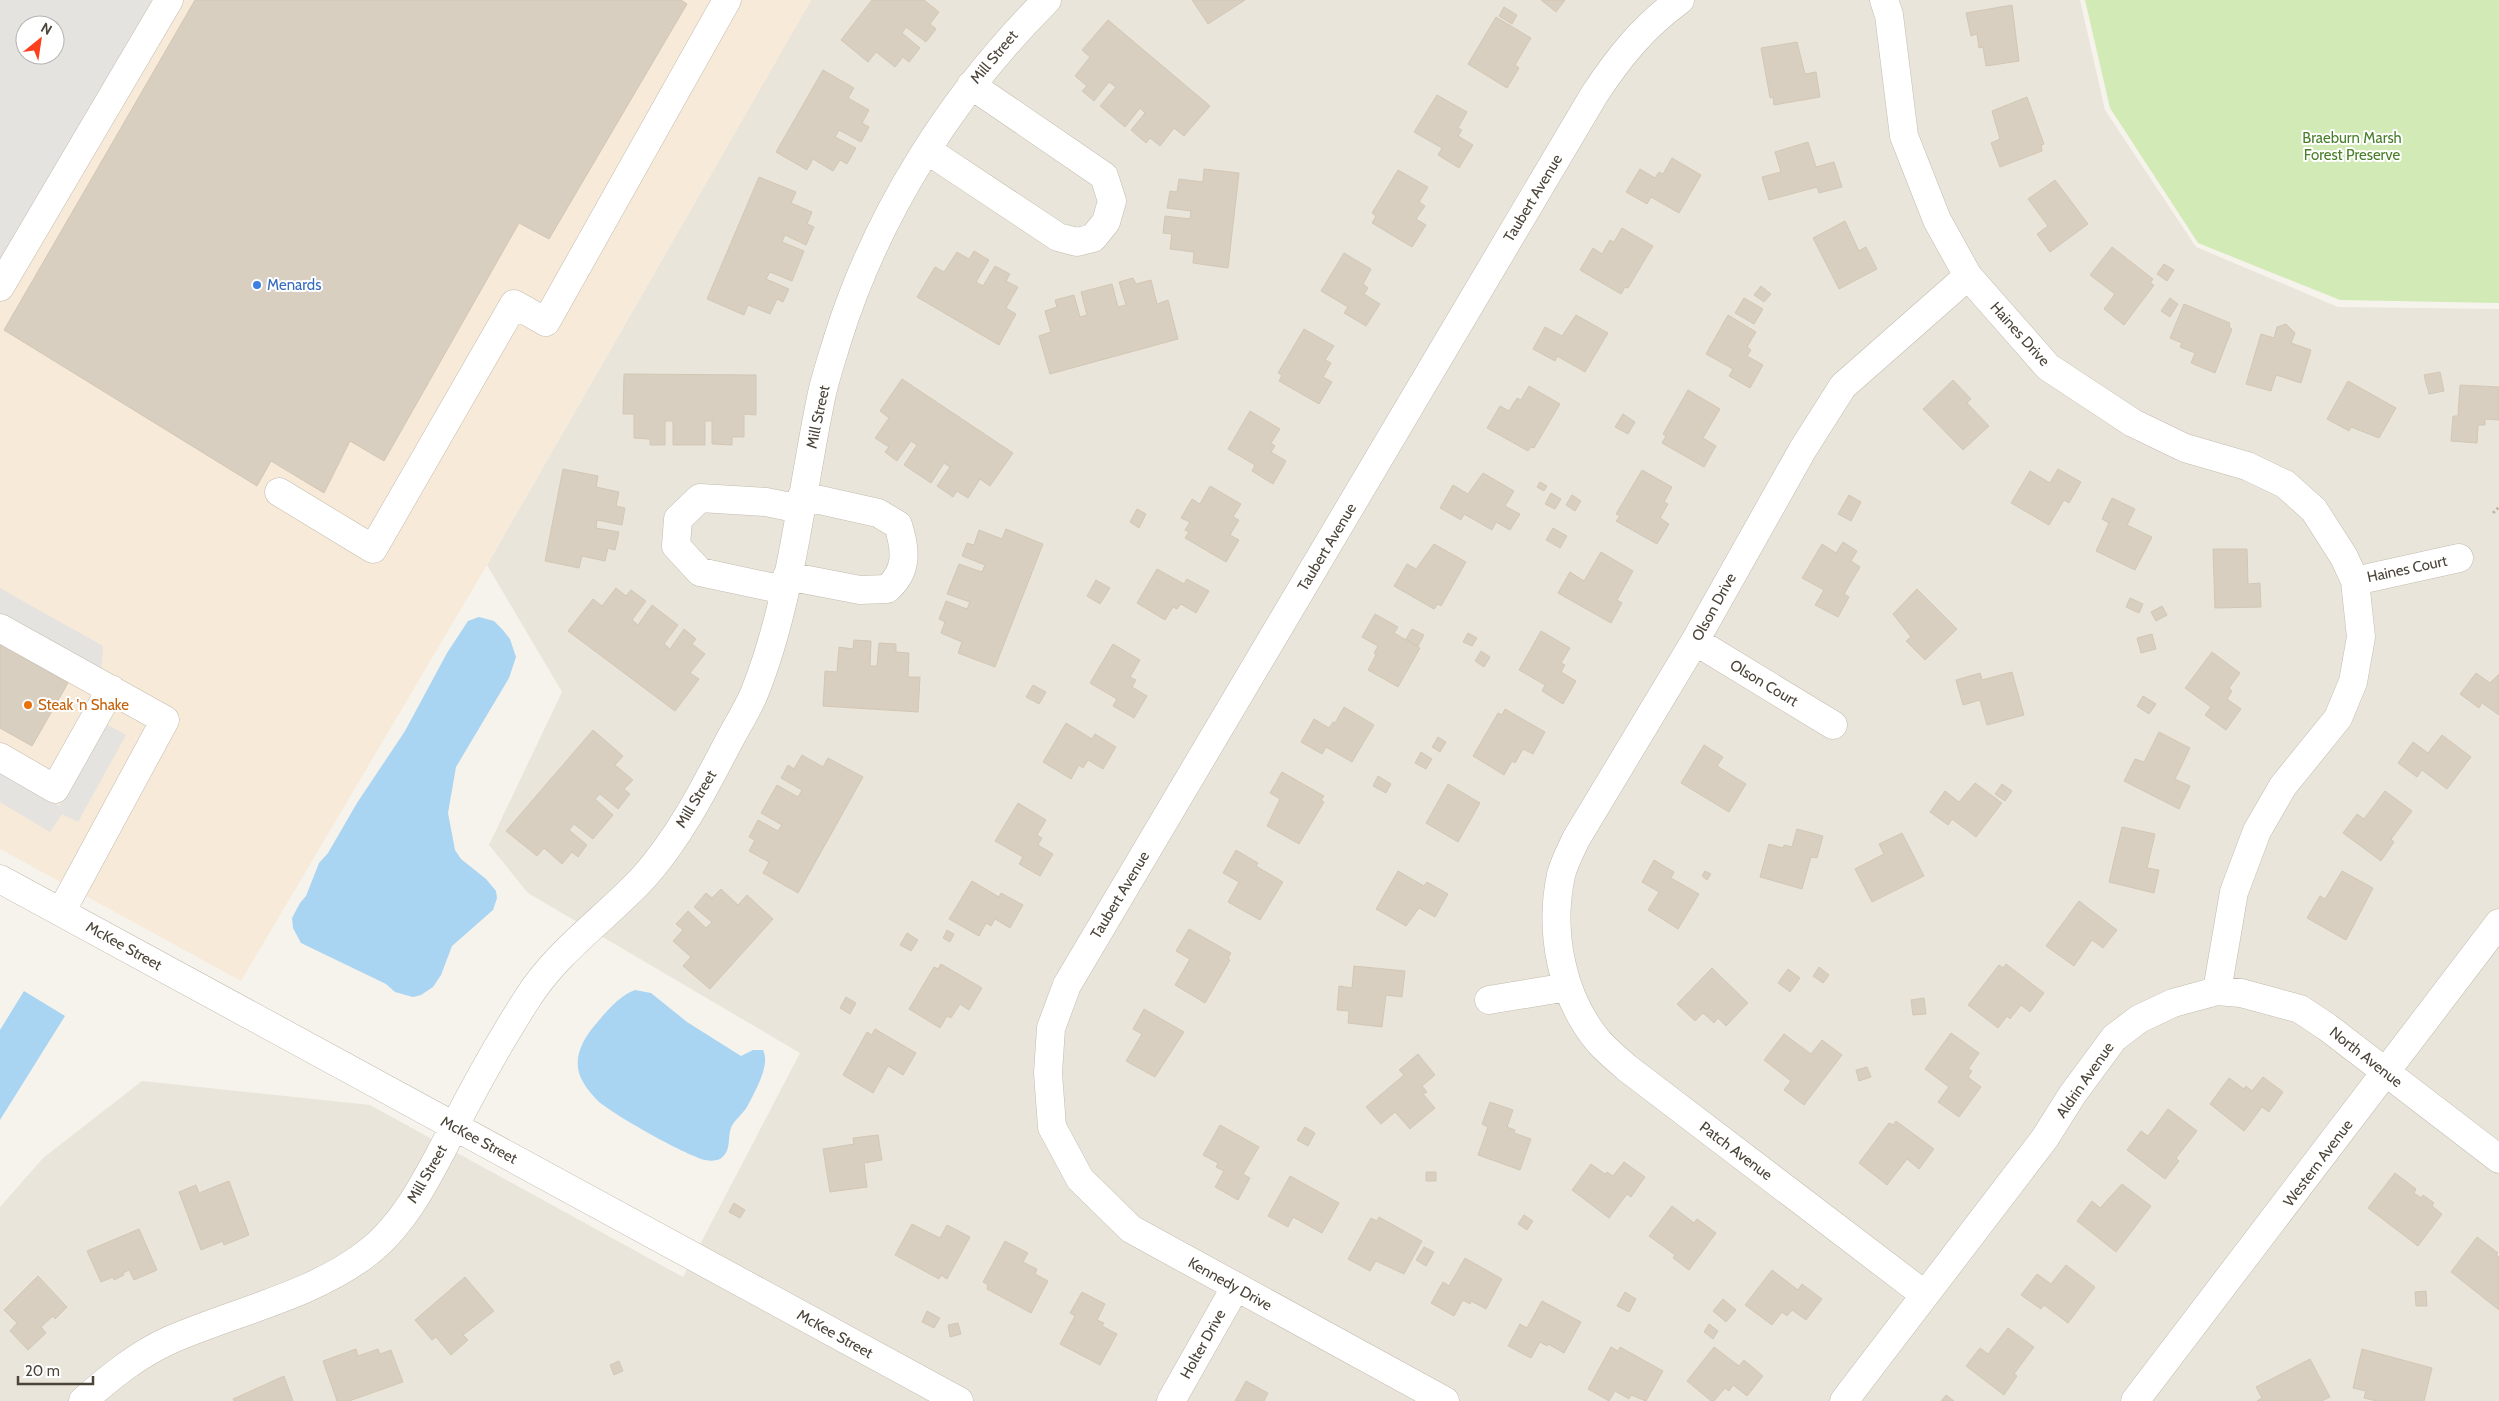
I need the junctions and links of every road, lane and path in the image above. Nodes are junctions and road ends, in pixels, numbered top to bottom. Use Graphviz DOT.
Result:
graph roads {
  1 [pos="169,0"];
  2 [pos="727,0"];
  3 [pos="1047,0"];
  4 [pos="1680,0"];
  5 [pos="1884,0"];
  6 [pos="971,85"];
  7 [pos="927,150"];
  8 [pos="1968,276"];
  9 [pos="0,287"];
  10 [pos="279,492"];
  11 [pos="801,502"];
  12 [pos="2499,506"];
  13 [pos="2493,513"];
  14 [pos="2459,558"];
  15 [pos="2355,581"];
  16 [pos="785,583"];
  17 [pos="0,628"];
  18 [pos="1695,641"];
  19 [pos="111,689"];
  20 [pos="1833,725"];
  21 [pos="0,757"];
  22 [pos="0,879"];
  23 [pos="61,912"];
  24 [pos="2499,923"];
  25 [pos="1568,987"];
  26 [pos="2217,991"];
  27 [pos="1488,1000"];
  28 [pos="2387,1073"];
  29 [pos="454,1126"];
  30 [pos="1052,1127"];
  31 [pos="2499,1158"];
  32 [pos="1234,1288"];
  33 [pos="1925,1295"];
  34 [pos="83,1401"];
  35 [pos="958,1401"];
  36 [pos="1171,1401"];
  37 [pos="1445,1401"];
  38 [pos="1844,1401"];
  39 [pos="2135,1401"];
  1 -- 9 [label="street"];
  2 -- 10 [label="street"];
  3 -- 6 [label="street, Mill Street"];
  4 -- 30 [label="street, Taubert Avenue"];
  5 -- 8 [label="street, Haines Drive"];
  6 -- 7 [label="street, Mill Street"];
  6 -- 7 [label="street"];
  7 -- 11 [label="street, Mill Street"];
  8 -- 15 [label="street, Haines Drive"];
  8 -- 18 [label="street, Olson Drive"];
  11 -- 16 [label="street, Mill Street"];
  11 -- 16 [label="street"];
  11 -- 16 [label="street"];
  12 -- 13 [label="path"];
  14 -- 15 [label="street, Haines Court"];
  15 -- 26 [label="street"];
  16 -- 29 [label="street, Mill Street"];
  17 -- 19 [label="street"];
  18 -- 20 [label="street, Olson Court"];
  18 -- 25 [label="street, Olson Drive"];
  19 -- 21 [label="street"];
  19 -- 23 [label="street"];
  22 -- 23 [label="street, McKee Street"];
  23 -- 29 [label="street, McKee Street"];
  24 -- 28 [label="street, Western Avenue"];
  25 -- 27 [label="street"];
  25 -- 33 [label="street, Patch Avenue"];
  26 -- 28 [label="street, North Avenue"];
  26 -- 33 [label="street, Aldrin Avenue"];
  28 -- 31 [label="street, North Avenue"];
  28 -- 39 [label="street, Western Avenue"];
  29 -- 34 [label="street, Mill Street"];
  29 -- 35 [label="street, McKee Street"];
  30 -- 32 [label="street, Kennedy Drive"];
  32 -- 36 [label="street, Holter Drive"];
  32 -- 37 [label="street, Kennedy Drive"];
  33 -- 38 [label="street, Aldrin Avenue"];
}
